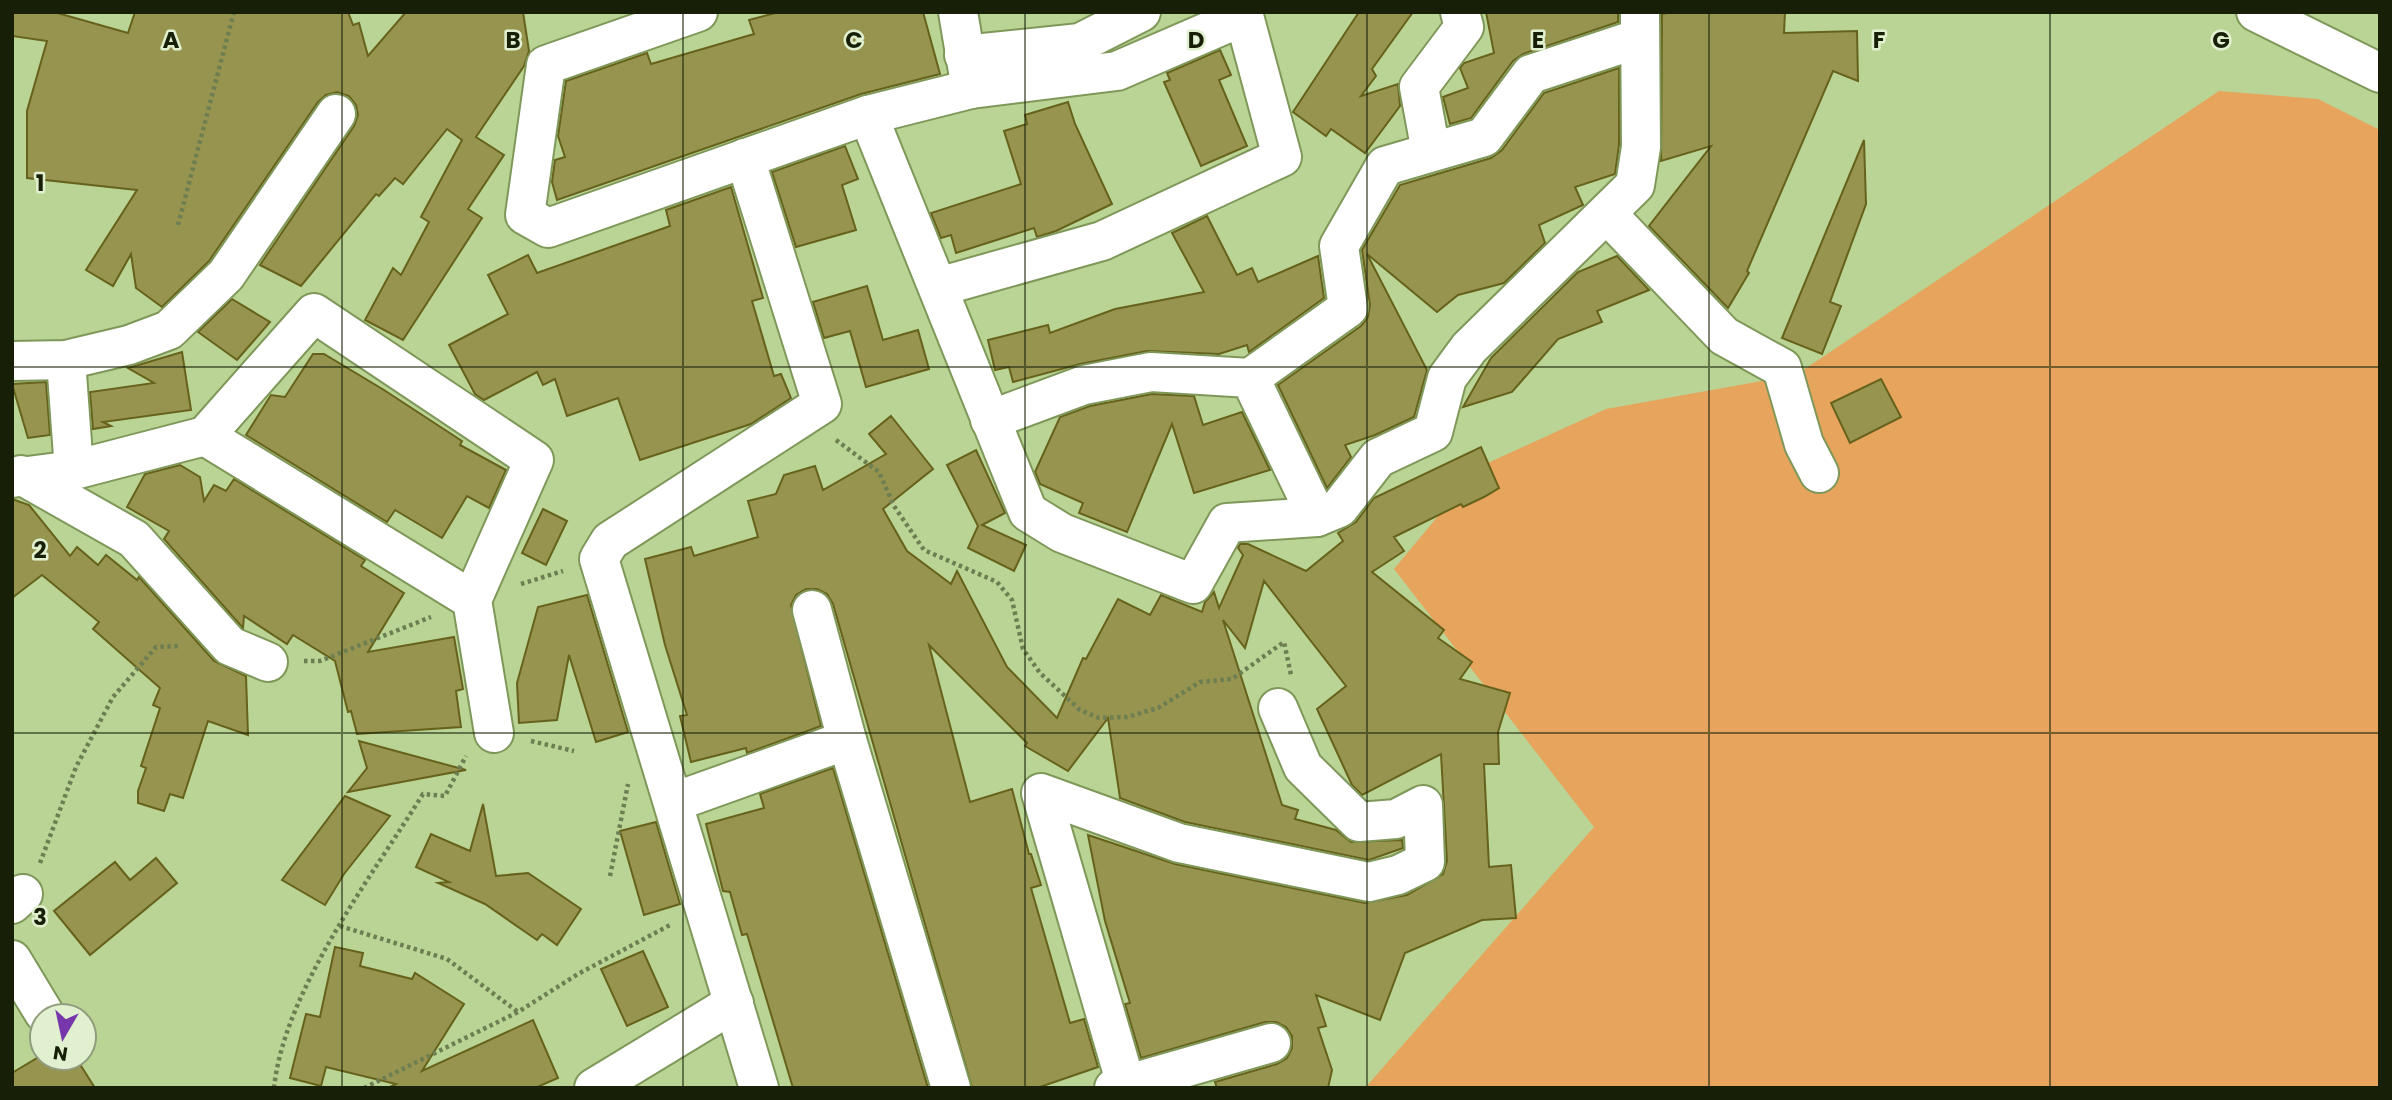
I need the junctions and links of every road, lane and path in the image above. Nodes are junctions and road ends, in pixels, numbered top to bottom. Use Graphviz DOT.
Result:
graph roads {
  1 [pos="234,12"];
  2 [pos="698,12"];
  3 [pos="958,12"];
  4 [pos="1141,12"];
  5 [pos="1460,12"];
  6 [pos="2256,12"];
  7 [pos="1640,25"];
  8 [pos="968,72"];
  9 [pos="2380,73"];
  10 [pos="336,114"];
  11 [pos="868,114"];
  12 [pos="1431,152"];
  13 [pos="745,158"];
  14 [pos="1607,214"];
  15 [pos="178,225"];
  16 [pos="938,287"];
  17 [pos="66,360"];
  18 [pos="12,361"];
  19 [pos="1251,379"];
  20 [pos="800,416"];
  21 [pos="990,420"];
  22 [pos="205,436"];
  23 [pos="74,470"];
  24 [pos="1819,473"];
  25 [pos="17,477"];
  26 [pos="1317,517"];
  27 [pos="599,559"];
  28 [pos="472,600"];
  29 [pos="812,610"];
  30 [pos="230,646"];
  31 [pos="268,662"];
  32 [pos="1278,708"];
  33 [pos="494,733"];
  34 [pos="847,740"];
  35 [pos="574,751"];
  36 [pos="630,777"];
  37 [pos="674,802"];
  38 [pos="610,876"];
  39 [pos="18,899"];
  40 [pos="702,908"];
  41 [pos="340,926"];
  42 [pos="12,960"];
  43 [pos="37,1002"];
  44 [pos="734,1003"];
  45 [pos="518,1012"];
  46 [pos="1271,1043"];
  47 [pos="1122,1087"];
  48 [pos="274,1088"];
  49 [pos="364,1088"];
  50 [pos="594,1088"];
  51 [pos="759,1088"];
  52 [pos="951,1088"];
  1 -- 15 [label="path"];
  2 -- 13 [label="street"];
  3 -- 8 [label="street"];
  4 -- 8 [label="street"];
  5 -- 12 [label="street"];
  6 -- 9 [label="street"];
  7 -- 12 [label="street"];
  7 -- 14 [label="street"];
  8 -- 11 [label="street"];
  8 -- 16 [label="street"];
  10 -- 17 [label="street"];
  11 -- 13 [label="street"];
  11 -- 16 [label="street"];
  12 -- 19 [label="street"];
  13 -- 20 [label="street"];
  14 -- 24 [label="street"];
  14 -- 26 [label="street"];
  16 -- 21 [label="street"];
  17 -- 18 [label="street"];
  17 -- 23 [label="street"];
  19 -- 21 [label="street"];
  19 -- 26 [label="street"];
  20 -- 27 [label="street"];
  20 -- 32 [label="path"];
  21 -- 26 [label="street"];
  22 -- 23 [label="street"];
  22 -- 28 [label="street"];
  22 -- 28 [label="street"];
  23 -- 25 [label="street"];
  25 -- 30 [label="street"];
  27 -- 28 [label="path"];
  27 -- 37 [label="street"];
  28 -- 31 [label="path"];
  28 -- 33 [label="street"];
  29 -- 34 [label="street"];
  30 -- 31 [label="street"];
  30 -- 39 [label="path"];
  32 -- 47 [label="street"];
  33 -- 35 [label="path"];
  33 -- 41 [label="path"];
  34 -- 37 [label="street"];
  34 -- 52 [label="street"];
  36 -- 38 [label="path"];
  37 -- 40 [label="street"];
  40 -- 44 [label="street"];
  40 -- 45 [label="path"];
  41 -- 45 [label="path"];
  41 -- 48 [label="path"];
  42 -- 43 [label="street"];
  44 -- 50 [label="street"];
  44 -- 51 [label="street"];
  45 -- 49 [label="path"];
  46 -- 47 [label="street"];
}
